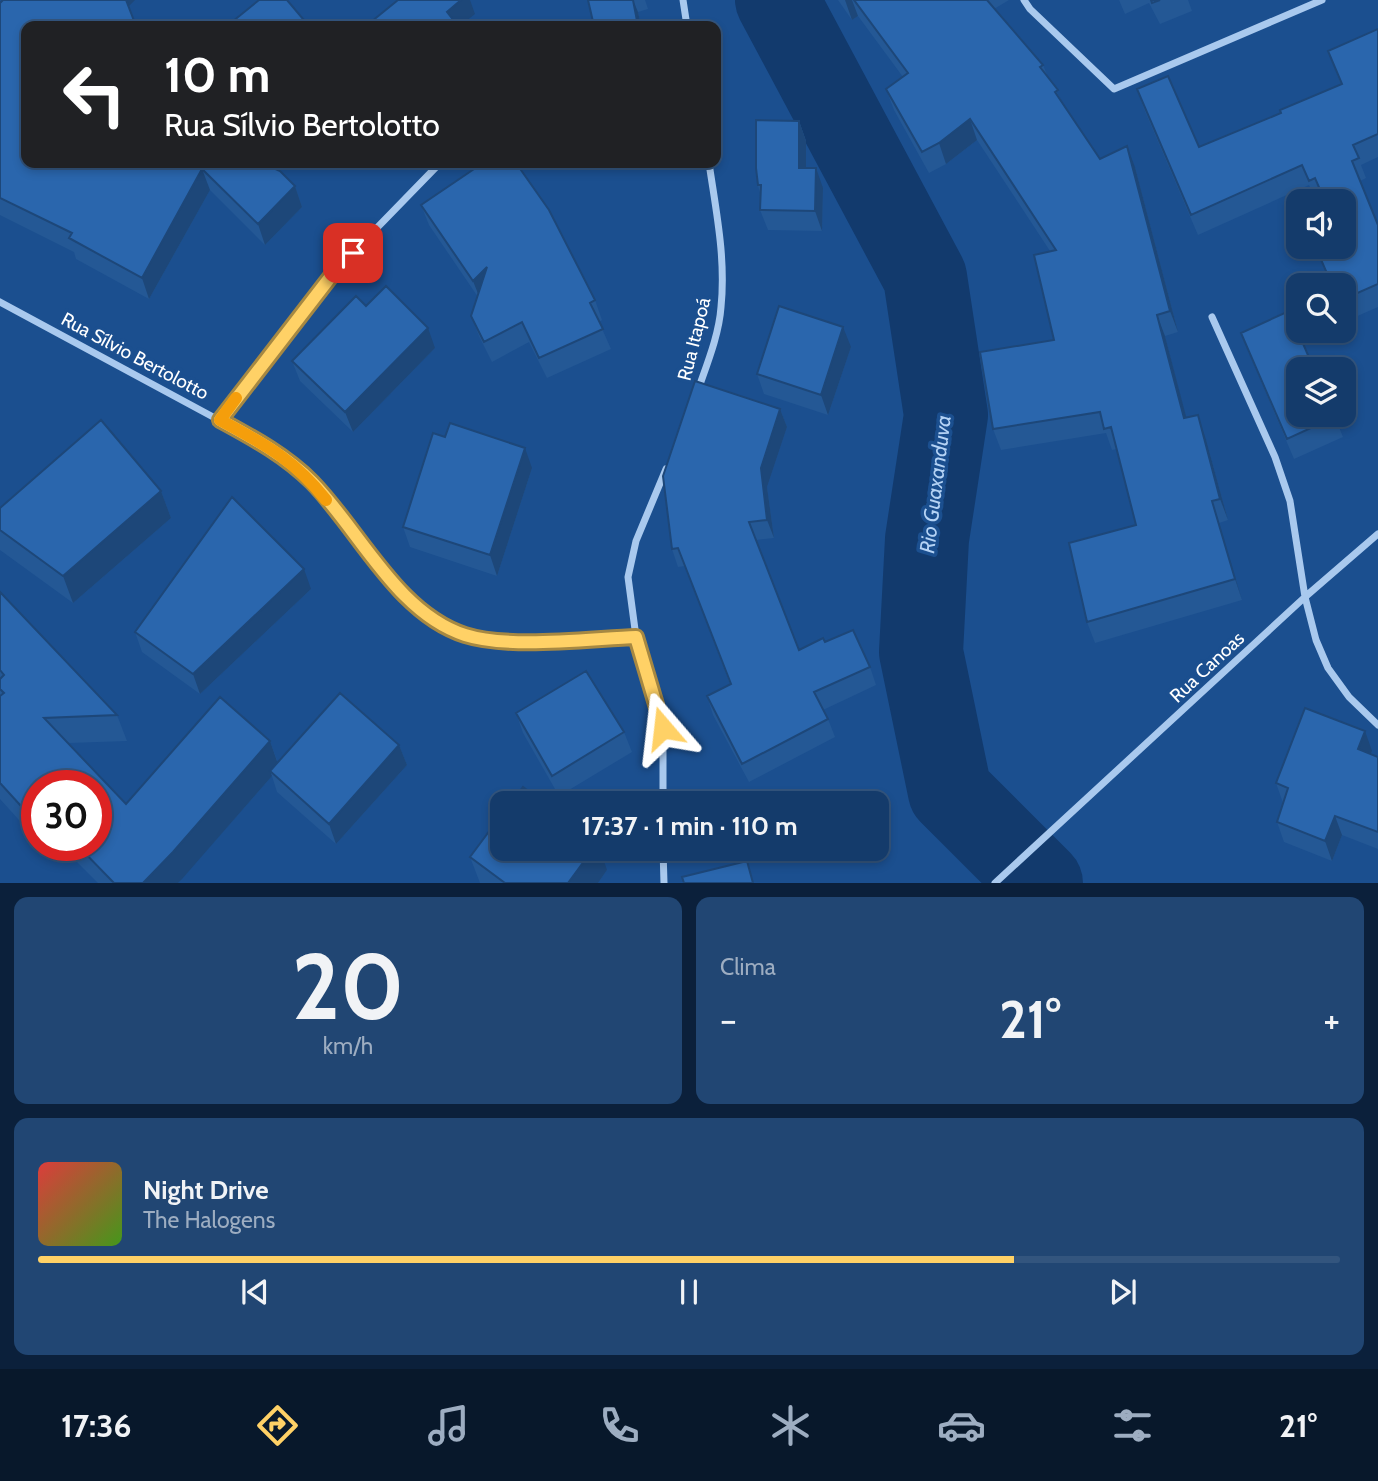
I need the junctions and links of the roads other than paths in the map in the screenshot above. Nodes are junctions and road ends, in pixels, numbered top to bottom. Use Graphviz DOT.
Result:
graph roads {
  1 [pos="683,0"];
  2 [pos="1024,0"];
  3 [pos="1322,0"];
  4 [pos="686,21"];
  5 [pos="435,168"];
  6 [pos="710,168"];
  7 [pos="0,302"];
  8 [pos="1212,317"];
  9 [pos="697,393"];
  10 [pos="220,420"];
  11 [pos="669,462"];
  12 [pos="1378,534"];
  13 [pos="1306,597"];
  14 [pos="636,637"];
  15 [pos="1378,725"];
  16 [pos="663,791"];
  17 [pos="663,861"];
  18 [pos="664,883"];
  19 [pos="995,883"];
  1 -- 4 [label="street"];
  2 -- 3 [label="street"];
  5 -- 10 [label="street"];
  6 -- 9 [label="street, Rua Itapoá"];
  7 -- 10 [label="street, Rua Sílvio Bertolotto"];
  8 -- 13 [label="street"];
  10 -- 14 [label="street, Rua Sílvio Bertolotto"];
  11 -- 14 [label="street"];
  12 -- 13 [label="street, Rua Canoas"];
  13 -- 15 [label="street"];
  13 -- 19 [label="street, Rua Canoas"];
  14 -- 16 [label="street"];
  17 -- 18 [label="street"];
}
